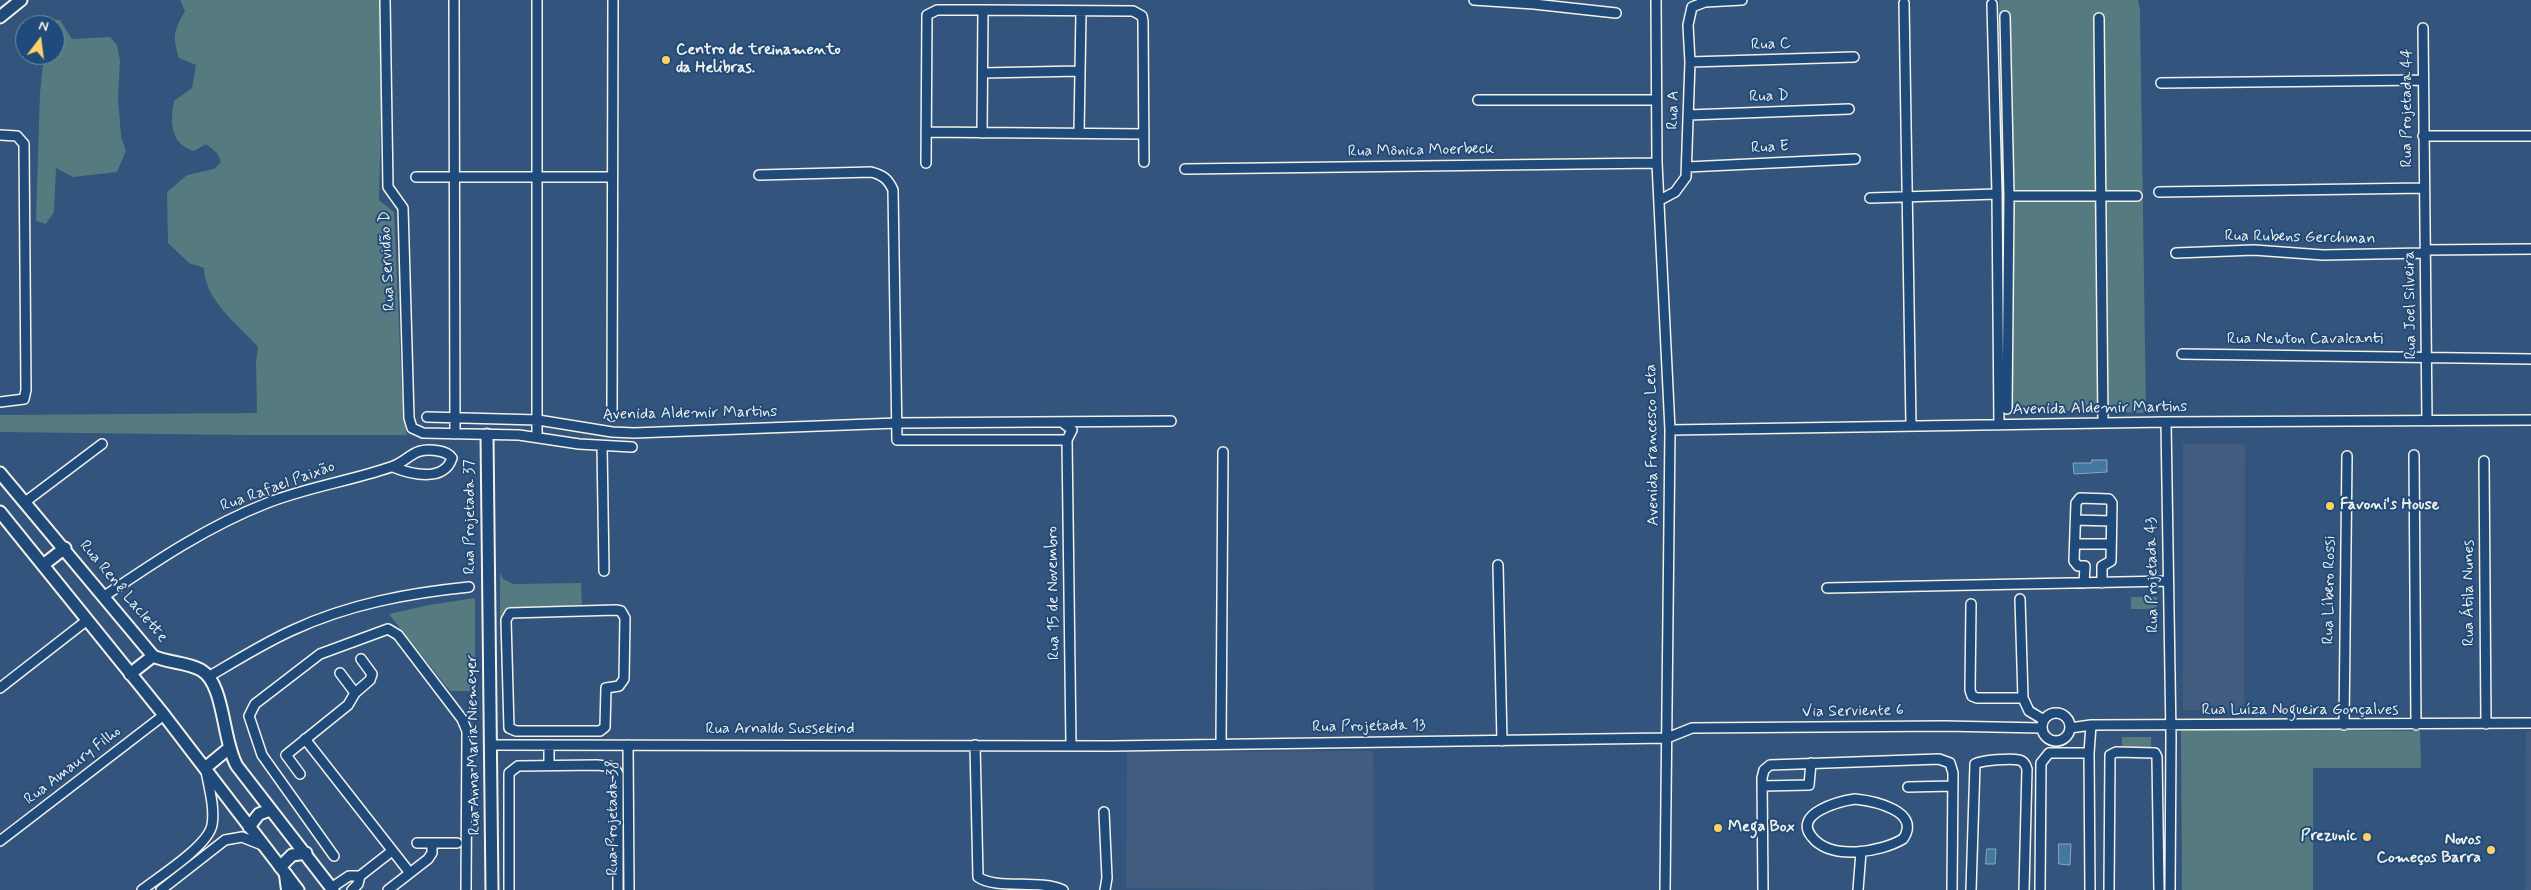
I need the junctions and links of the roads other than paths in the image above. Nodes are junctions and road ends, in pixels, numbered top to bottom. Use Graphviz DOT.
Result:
graph roads {
  1 [pos="21,0"];
  2 [pos="385,0"];
  3 [pos="454,0"];
  4 [pos="537,0"];
  5 [pos="613,0"];
  6 [pos="1034,0"];
  7 [pos="1474,0"];
  8 [pos="1656,0"];
  9 [pos="1742,0"];
  10 [pos="1534,2"];
  11 [pos="1904,3"];
  12 [pos="1992,4"];
  13 [pos="983,10"];
  14 [pos="1034,11"];
  15 [pos="1081,12"];
  16 [pos="1616,13"];
  17 [pos="0,16"];
  18 [pos="2005,16"];
  19 [pos="2099,18"];
  20 [pos="2423,28"];
  21 [pos="1854,58"];
  22 [pos="1690,62"];
  23 [pos="1079,71"];
  24 [pos="983,73"];
  25 [pos="2423,80"];
  26 [pos="2161,83"];
  27 [pos="1478,100"];
  28 [pos="1655,100"];
  29 [pos="1849,109"];
  30 [pos="1689,115"];
  31 [pos="926,132"];
  32 [pos="982,132"];
  33 [pos="1079,133"];
  34 [pos="1144,134"];
  35 [pos="0,135"];
  36 [pos="2423,136"];
  37 [pos="2531,136"];
  38 [pos="1855,159"];
  39 [pos="1144,162"];
  40 [pos="926,163"];
  41 [pos="1656,163"];
  42 [pos="1687,167"];
  43 [pos="1185,169"];
  44 [pos="759,175"];
  45 [pos="455,176"];
  46 [pos="416,177"];
  47 [pos="538,177"];
  48 [pos="611,177"];
  49 [pos="2423,188"];
  50 [pos="2159,192"];
  51 [pos="1997,194"];
  52 [pos="2009,196"];
  53 [pos="2138,196"];
  54 [pos="1908,197"];
  55 [pos="2101,197"];
  56 [pos="1870,198"];
  57 [pos="1660,200"];
  58 [pos="2531,249"];
  59 [pos="2424,252"];
  60 [pos="2176,253"];
  61 [pos="2182,354"];
  62 [pos="2428,356"];
  63 [pos="2531,359"];
  64 [pos="0,402"];
  65 [pos="2007,409"];
  66 [pos="612,416"];
  67 [pos="427,417"];
  68 [pos="455,417"];
  69 [pos="538,420"];
  70 [pos="2531,420"];
  71 [pos="1171,421"];
  72 [pos="2428,421"];
  73 [pos="1062,422"];
  74 [pos="2166,422"];
  75 [pos="897,423"];
  76 [pos="2103,423"];
  77 [pos="1999,425"];
  78 [pos="1910,426"];
  79 [pos="1670,430"];
  80 [pos="416,432"];
  81 [pos="455,434"];
  82 [pos="487,434"];
  83 [pos="537,436"];
  84 [pos="1067,440"];
  85 [pos="102,444"];
  86 [pos="602,446"];
  87 [pos="632,447"];
  88 [pos="1223,452"];
  89 [pos="2414,455"];
  90 [pos="2347,456"];
  91 [pos="2484,461"];
  92 [pos="393,466"];
  93 [pos="0,473"];
  94 [pos="25,502"];
  95 [pos="2,518"];
  96 [pos="2076,520"];
  97 [pos="2111,521"];
  98 [pos="2075,544"];
  99 [pos="2111,544"];
  100 [pos="65,548"];
  101 [pos="43,565"];
  102 [pos="1498,565"];
  103 [pos="2085,566"];
  104 [pos="2102,566"];
  105 [pos="604,571"];
  106 [pos="2168,581"];
  107 [pos="2084,583"];
  108 [pos="2102,583"];
  109 [pos="470,587"];
  110 [pos="1827,588"];
  111 [pos="103,597"];
  112 [pos="2020,599"];
  113 [pos="488,600"];
  114 [pos="1971,604"];
  115 [pos="86,621"];
  116 [pos="153,656"];
  117 [pos="361,659"];
  118 [pos="340,673"];
  119 [pos="130,674"];
  120 [pos="210,676"];
  121 [pos="0,688"];
  122 [pos="355,693"];
  123 [pos="2023,698"];
  124 [pos="164,715"];
  125 [pos="2531,723"];
  126 [pos="2043,724"];
  127 [pos="2486,724"];
  128 [pos="2091,725"];
  129 [pos="2416,725"];
  130 [pos="2171,726"];
  131 [pos="2344,726"];
  132 [pos="2070,728"];
  133 [pos="591,731"];
  134 [pos="1667,738"];
  135 [pos="305,739"];
  136 [pos="1502,741"];
  137 [pos="490,744"];
  138 [pos="591,744"];
  139 [pos="1221,744"];
  140 [pos="549,745"];
  141 [pos="628,745"];
  142 [pos="975,745"];
  143 [pos="1071,745"];
  144 [pos="228,748"];
  145 [pos="2089,753"];
  146 [pos="1811,763"];
  147 [pos="549,766"];
  148 [pos="205,768"];
  149 [pos="300,774"];
  150 [pos="1762,786"];
  151 [pos="1953,786"];
  152 [pos="1908,787"];
  153 [pos="270,810"];
  154 [pos="1104,812"];
  155 [pos="249,827"];
  156 [pos="0,841"];
  157 [pos="416,843"];
  158 [pos="432,843"];
  159 [pos="457,843"];
  160 [pos="262,845"];
  161 [pos="392,851"];
  162 [pos="1861,852"];
  163 [pos="306,853"];
  164 [pos="334,856"];
  165 [pos="283,871"];
  166 [pos="410,873"];
  167 [pos="360,876"];
  168 [pos="332,889"];
  169 [pos="142,890"];
  170 [pos="161,890"];
  171 [pos="288,890"];
  172 [pos="298,890"];
  173 [pos="352,890"];
  174 [pos="388,890"];
  175 [pos="466,890"];
  176 [pos="492,890"];
  177 [pos="509,890"];
  178 [pos="618,890"];
  179 [pos="629,890"];
  180 [pos="1063,890"];
  181 [pos="1105,890"];
  182 [pos="1665,890"];
  183 [pos="1763,890"];
  184 [pos="1858,890"];
  185 [pos="1952,890"];
  186 [pos="1971,890"];
  187 [pos="2024,890"];
  188 [pos="2040,890"];
  189 [pos="2090,890"];
  190 [pos="2110,890"];
  191 [pos="2158,890"];
  192 [pos="2170,890"];
  1 -- 17 [label="street"];
  2 -- 80 [label="street, Rua Servidão D"];
  3 -- 45 [label="street"];
  4 -- 47 [label="street"];
  5 -- 48 [label="street"];
  6 -- 14 [label="street"];
  7 -- 10 [label="street"];
  8 -- 28 [label="street, Avenida Francesco Leta"];
  9 -- 22 [label="street, Rua A"];
  10 -- 16 [label="street"];
  11 -- 54 [label="street"];
  12 -- 51 [label="street"];
  13 -- 14 [label="street"];
  13 -- 24 [label="street"];
  13 -- 31 [label="street"];
  14 -- 15 [label="street"];
  15 -- 23 [label="street"];
  15 -- 34 [label="street"];
  18 -- 52 [label="street"];
  19 -- 55 [label="street"];
  20 -- 25 [label="street, Rua Projetada 44"];
  21 -- 22 [label="street, Rua C"];
  22 -- 30 [label="street, Rua A"];
  23 -- 24 [label="street"];
  23 -- 33 [label="street"];
  24 -- 32 [label="street"];
  25 -- 26 [label="street"];
  25 -- 36 [label="street, Rua Projetada 44"];
  27 -- 28 [label="street"];
  28 -- 41 [label="street, Avenida Francesco Leta"];
  29 -- 30 [label="street, Rua D"];
  30 -- 42 [label="street, Rua A"];
  31 -- 32 [label="street"];
  31 -- 40 [label="street"];
  32 -- 33 [label="street"];
  33 -- 34 [label="street"];
  34 -- 39 [label="street"];
  35 -- 64 [label="street"];
  36 -- 37 [label="street"];
  36 -- 49 [label="street, Rua Projetada 44"];
  38 -- 42 [label="street, Rua E"];
  41 -- 43 [label="street, Rua Mônica Moerbeck"];
  41 -- 57 [label="street, Avenida Francesco Leta"];
  42 -- 57 [label="street, Rua A"];
  44 -- 75 [label="street"];
  45 -- 46 [label="street"];
  45 -- 47 [label="street"];
  45 -- 68 [label="street"];
  47 -- 48 [label="street"];
  47 -- 69 [label="street"];
  48 -- 66 [label="street"];
  49 -- 50 [label="street"];
  49 -- 59 [label="street, Rua Joel Silveira"];
  51 -- 54 [label="street"];
  51 -- 77 [label="street"];
  52 -- 55 [label="street"];
  52 -- 65 [label="street"];
  53 -- 55 [label="street"];
  54 -- 56 [label="street"];
  54 -- 78 [label="street"];
  55 -- 76 [label="street"];
  57 -- 79 [label="street, Avenida Francesco Leta"];
  58 -- 59 [label="street, Rua Rubens Gerchman"];
  59 -- 60 [label="street, Rua Rubens Gerchman"];
  59 -- 62 [label="street, Rua Joel Silveira"];
  61 -- 62 [label="street, Rua Newton Cavalcanti"];
  62 -- 63 [label="street, Rua Newton Cavalcanti"];
  62 -- 72 [label="street, Rua Joel Silveira"];
  67 -- 68 [label="street, Avenida Aldemir Martins"];
  68 -- 69 [label="street, Avenida Aldemir Martins"];
  68 -- 81 [label="street"];
  69 -- 75 [label="street, Avenida Aldemir Martins"];
  69 -- 83 [label="street"];
  70 -- 72 [label="street, Avenida Aldemir Martins"];
  71 -- 73 [label="street, Avenida Aldemir Martins"];
  72 -- 74 [label="street, Avenida Aldemir Martins"];
  73 -- 75 [label="street, Avenida Aldemir Martins"];
  73 -- 84 [label="street"];
  74 -- 76 [label="street, Avenida Aldemir Martins"];
  74 -- 106 [label="street, Rua Projetada 43"];
  75 -- 84 [label="street"];
  76 -- 77 [label="street, Avenida Aldemir Martins"];
  77 -- 78 [label="street, Avenida Aldemir Martins"];
  78 -- 79 [label="street, Avenida Aldemir Martins"];
  79 -- 134 [label="street, Avenida Francesco Leta"];
  80 -- 81 [label="street, Avenida Aldemir Martins"];
  81 -- 82 [label="street, Avenida Aldemir Martins"];
  82 -- 83 [label="street, Avenida Aldemir Martins"];
  82 -- 113 [label="street, Rua Projetada 37"];
  83 -- 86 [label="street, Avenida Aldemir Martins"];
  84 -- 143 [label="street, Rua 15 de Novembro"];
  85 -- 94 [label="street"];
  86 -- 87 [label="street, Avenida Aldemir Martins"];
  86 -- 105 [label="street"];
  88 -- 139 [label="street"];
  89 -- 129 [label="street"];
  90 -- 131 [label="street, Rua Líbero Rossi"];
  91 -- 127 [label="street, Rua Átila Nunes"];
  92 -- 92 [label="street, Rua Rafael Paixão"];
  92 -- 111 [label="street, Rua Rafael Paixão"];
  93 -- 94 [label="street, Rua Renê Laclette"];
  94 -- 100 [label="street, Rua Renê Laclette"];
  95 -- 101 [label="street"];
  96 -- 97 [label="street"];
  96 -- 97 [label="street"];
  96 -- 98 [label="street"];
  97 -- 99 [label="street"];
  98 -- 99 [label="street"];
  98 -- 103 [label="street"];
  99 -- 104 [label="street"];
  100 -- 101 [label="street"];
  100 -- 111 [label="street, Rua Renê Laclette"];
  101 -- 115 [label="street"];
  102 -- 136 [label="street"];
  103 -- 104 [label="street"];
  103 -- 107 [label="street"];
  104 -- 108 [label="street"];
  106 -- 108 [label="street"];
  106 -- 130 [label="street, Rua Projetada 43"];
  107 -- 108 [label="street"];
  107 -- 110 [label="street"];
  109 -- 120 [label="street"];
  111 -- 116 [label="street, Rua Renê Laclette"];
  112 -- 123 [label="street"];
  113 -- 137 [label="street, Rua Anna Maria Niemeyer"];
  114 -- 123 [label="street"];
  115 -- 119 [label="street"];
  115 -- 121 [label="street"];
  116 -- 119 [label="street"];
  116 -- 120 [label="street, Rua Renê Laclette"];
  117 -- 122 [label="street"];
  118 -- 122 [label="street"];
  119 -- 124 [label="street"];
  120 -- 144 [label="street"];
  122 -- 135 [label="street"];
  123 -- 126 [label="street"];
  124 -- 148 [label="street"];
  124 -- 156 [label="street, Rua Amaury Filho"];
  125 -- 127 [label="street, Rua Luíza Nogueira Gonçalves"];
  126 -- 132 [label="street"];
  126 -- 132 [label="street"];
  126 -- 134 [label="street, Via Serviente 6"];
  127 -- 129 [label="street, Rua Luíza Nogueira Gonçalves"];
  128 -- 130 [label="street, Rua Luíza Nogueira Gonçalves"];
  128 -- 132 [label="street, Rua Luíza Nogueira Gonçalves"];
  128 -- 145 [label="street"];
  129 -- 131 [label="street, Rua Luíza Nogueira Gonçalves"];
  130 -- 131 [label="street, Rua Luíza Nogueira Gonçalves"];
  130 -- 192 [label="street, Rua Projetada 43"];
  133 -- 133 [label="street"];
  133 -- 138 [label="street"];
  134 -- 136 [label="street, Rua Projetada 13"];
  134 -- 182 [label="street, Avenida Francesco Leta"];
  135 -- 149 [label="street"];
  135 -- 161 [label="street"];
  136 -- 139 [label="street, Rua Projetada 13"];
  137 -- 140 [label="street, Rua Arnaldo Sussekind"];
  137 -- 176 [label="street, Rua Anna Maria Niemeyer"];
  138 -- 140 [label="street, Rua Arnaldo Sussekind"];
  138 -- 141 [label="street, Rua Arnaldo Sussekind"];
  139 -- 143 [label="street, Rua Projetada 13"];
  140 -- 147 [label="street"];
  141 -- 142 [label="street, Rua Arnaldo Sussekind"];
  141 -- 179 [label="street, Rua Projetada 38"];
  142 -- 143 [label="street, Rua Arnaldo Sussekind"];
  142 -- 180 [label="street"];
  144 -- 148 [label="street"];
  144 -- 153 [label="street"];
  145 -- 188 [label="street"];
  145 -- 189 [label="street"];
  146 -- 150 [label="street"];
  146 -- 150 [label="street"];
  146 -- 151 [label="street"];
  147 -- 177 [label="street"];
  147 -- 178 [label="street"];
  148 -- 155 [label="street"];
  148 -- 169 [label="street"];
  150 -- 183 [label="street"];
  151 -- 152 [label="street"];
  151 -- 185 [label="street"];
  153 -- 155 [label="street"];
  153 -- 163 [label="street"];
  154 -- 181 [label="street"];
  155 -- 160 [label="street"];
  157 -- 158 [label="street"];
  158 -- 159 [label="street"];
  158 -- 166 [label="street"];
  160 -- 165 [label="street"];
  160 -- 170 [label="street"];
  161 -- 166 [label="street"];
  161 -- 167 [label="street"];
  162 -- 162 [label="street"];
  162 -- 184 [label="street"];
  163 -- 165 [label="street"];
  163 -- 168 [label="street"];
  164 -- 175 [label="street"];
  165 -- 171 [label="main road"];
  165 -- 172 [label="street"];
  166 -- 174 [label="street"];
  167 -- 168 [label="street"];
  167 -- 173 [label="street"];
  186 -- 187 [label="street"];
  190 -- 191 [label="street"];
}
